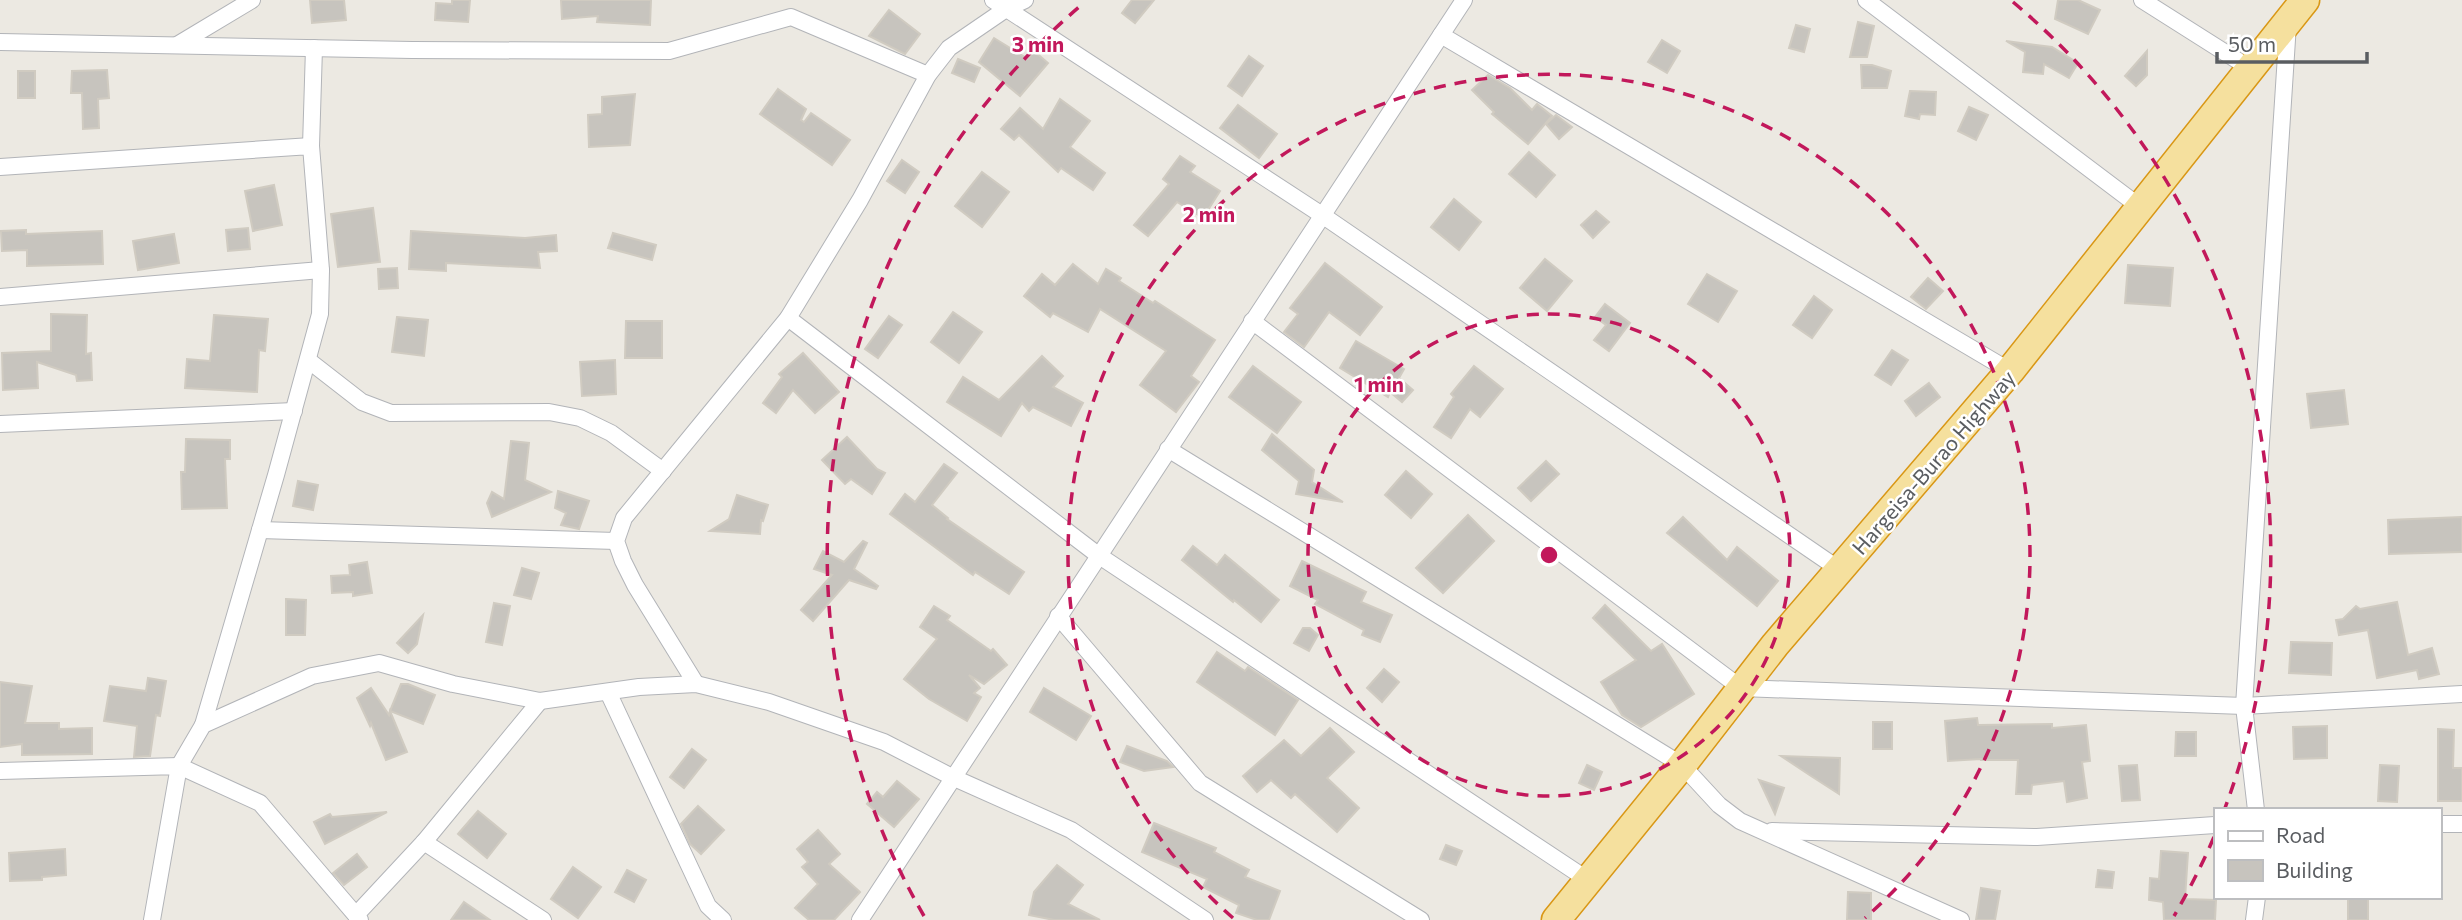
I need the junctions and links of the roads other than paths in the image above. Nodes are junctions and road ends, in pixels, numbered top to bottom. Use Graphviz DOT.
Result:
graph roads {
  1 [pos="251,0"];
  2 [pos="1026,0"];
  3 [pos="1464,0"];
  4 [pos="1866,0"];
  5 [pos="2141,0"];
  6 [pos="2305,0"];
  7 [pos="1000,5"];
  8 [pos="2288,22"];
  9 [pos="1441,35"];
  10 [pos="0,42"];
  11 [pos="177,45"];
  12 [pos="314,48"];
  13 [pos="2251,69"];
  14 [pos="928,75"];
  15 [pos="311,146"];
  16 [pos="0,167"];
  17 [pos="2140,207"];
  18 [pos="1322,215"];
  19 [pos="321,270"];
  20 [pos="0,297"];
  21 [pos="788,318"];
  22 [pos="1252,321"];
  23 [pos="308,360"];
  24 [pos="2010,371"];
  25 [pos="294,411"];
  26 [pos="0,424"];
  27 [pos="1168,449"];
  28 [pos="663,471"];
  29 [pos="260,530"];
  30 [pos="617,541"];
  31 [pos="1098,555"];
  32 [pos="1840,570"];
  33 [pos="1058,616"];
  34 [pos="696,684"];
  35 [pos="1741,688"];
  36 [pos="608,692"];
  37 [pos="2462,694"];
  38 [pos="540,701"];
  39 [pos="2245,706"];
  40 [pos="203,724"];
  41 [pos="1682,765"];
  42 [pos="179,766"];
  43 [pos="0,771"];
  44 [pos="952,777"];
  45 [pos="2256,808"];
  46 [pos="2441,824"];
  47 [pos="2462,824"];
  48 [pos="2214,825"];
  49 [pos="1763,831"];
  50 [pos="424,842"];
  51 [pos="1588,880"];
  52 [pos="2257,899"];
  53 [pos="358,918"];
  54 [pos="152,920"];
  55 [pos="542,920"];
  56 [pos="723,920"];
  57 [pos="860,920"];
  58 [pos="1205,920"];
  59 [pos="1421,920"];
  60 [pos="1556,920"];
  61 [pos="1961,920"];
  62 [pos="2254,920"];
  1 -- 11 [label="street"];
  2 -- 7 [label="street"];
  3 -- 9 [label="street"];
  4 -- 17 [label="street"];
  5 -- 13 [label="street"];
  6 -- 8 [label="highway, Hargeisa-Burao Highway"];
  7 -- 14 [label="street"];
  7 -- 18 [label="street"];
  8 -- 13 [label="highway, Hargeisa-Burao Highway"];
  8 -- 39 [label="street"];
  9 -- 18 [label="street"];
  9 -- 24 [label="street"];
  10 -- 11 [label="street"];
  11 -- 12 [label="street"];
  12 -- 14 [label="street"];
  12 -- 15 [label="street"];
  13 -- 17 [label="highway, Hargeisa-Burao Highway"];
  14 -- 21 [label="street"];
  15 -- 16 [label="street"];
  15 -- 19 [label="street"];
  17 -- 24 [label="highway, Hargeisa-Burao Highway"];
  18 -- 22 [label="street"];
  18 -- 32 [label="street"];
  19 -- 20 [label="street"];
  19 -- 23 [label="street"];
  21 -- 28 [label="street"];
  21 -- 31 [label="street"];
  22 -- 27 [label="street"];
  22 -- 35 [label="street"];
  23 -- 25 [label="street"];
  23 -- 28 [label="street"];
  24 -- 32 [label="highway, Hargeisa-Burao Highway"];
  25 -- 26 [label="street"];
  25 -- 29 [label="street"];
  27 -- 31 [label="street"];
  27 -- 41 [label="street"];
  28 -- 30 [label="street"];
  29 -- 30 [label="street"];
  29 -- 40 [label="street"];
  30 -- 34 [label="street"];
  31 -- 33 [label="street"];
  31 -- 51 [label="street"];
  32 -- 35 [label="highway, Hargeisa-Burao Highway"];
  33 -- 44 [label="street"];
  33 -- 59 [label="street"];
  34 -- 36 [label="street"];
  34 -- 44 [label="street"];
  35 -- 39 [label="street"];
  35 -- 41 [label="highway, Hargeisa-Burao Highway"];
  36 -- 38 [label="street"];
  36 -- 56 [label="street"];
  37 -- 39 [label="street"];
  38 -- 40 [label="street"];
  38 -- 50 [label="street"];
  39 -- 45 [label="street"];
  40 -- 42 [label="street"];
  41 -- 49 [label="street"];
  41 -- 51 [label="highway, Hargeisa-Burao Highway"];
  42 -- 43 [label="street"];
  42 -- 53 [label="street"];
  42 -- 54 [label="street"];
  44 -- 57 [label="street"];
  44 -- 58 [label="street"];
  46 -- 47 [label="street"];
  48 -- 49 [label="street"];
  49 -- 61 [label="street"];
  50 -- 53 [label="street"];
  50 -- 55 [label="street"];
  51 -- 60 [label="highway, Hargeisa-Burao Highway"];
  52 -- 62 [label="street"];
}
